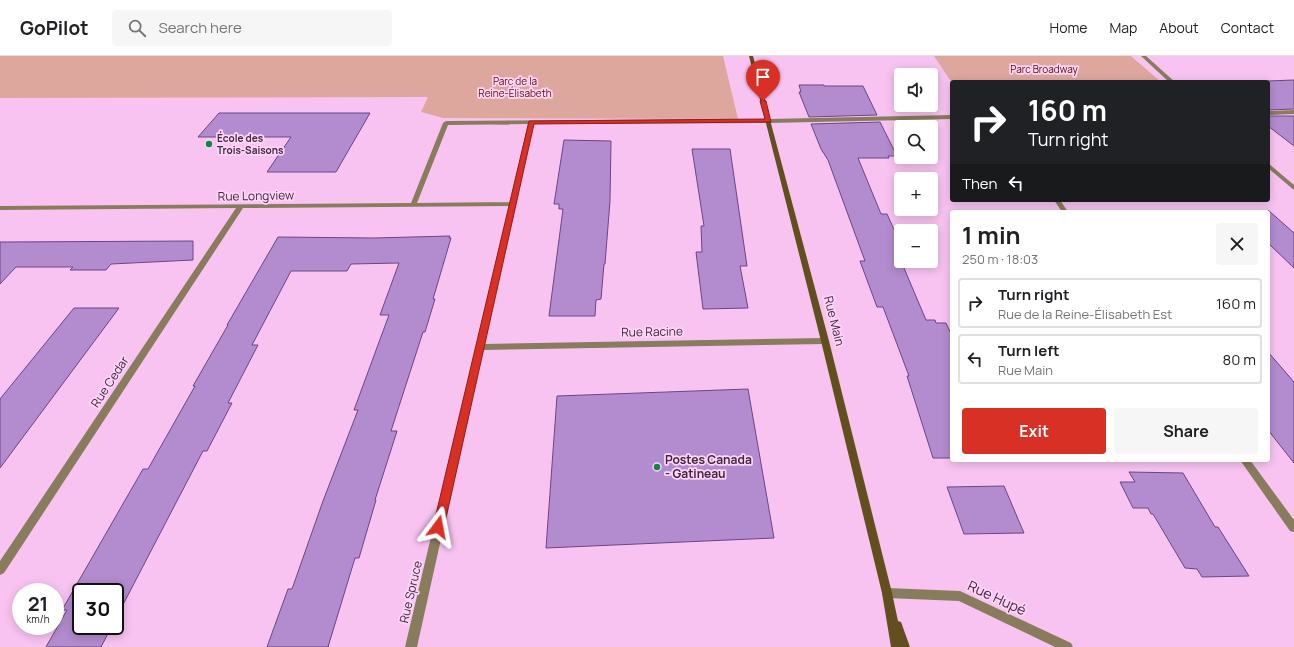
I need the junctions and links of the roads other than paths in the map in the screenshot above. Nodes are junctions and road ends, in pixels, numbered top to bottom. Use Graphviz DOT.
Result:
graph roads {
  1 [pos="751,56"];
  2 [pos="1142,56"];
  3 [pos="1170,80"];
  4 [pos="1294,112"];
  5 [pos="1270,113"];
  6 [pos="950,117"];
  7 [pos="769,121"];
  8 [pos="531,122"];
  9 [pos="1270,167"];
  10 [pos="1294,188"];
  11 [pos="513,204"];
  12 [pos="413,205"];
  13 [pos="240,207"];
  14 [pos="0,208"];
  15 [pos="825,341"];
  16 [pos="480,347"];
  17 [pos="1246,462"];
  18 [pos="1294,528"];
  19 [pos="0,570"];
  20 [pos="887,593"];
  21 [pos="411,647"];
  22 [pos="897,647"];
  23 [pos="904,647"];
  24 [pos="1067,647"];
  1 -- 7 [label="street, Rue Main"];
  2 -- 3 [label="street"];
  4 -- 5 [label="street"];
  6 -- 7 [label="street"];
  7 -- 8 [label="street"];
  7 -- 15 [label="street, Rue Main"];
  8 -- 11 [label="street, Rue Spruce"];
  8 -- 12 [label="street"];
  9 -- 10 [label="street"];
  11 -- 12 [label="street, Rue Longview"];
  11 -- 16 [label="street, Rue Spruce"];
  12 -- 13 [label="street, Rue Longview"];
  13 -- 14 [label="street, Rue Longview"];
  13 -- 19 [label="street, Rue Cedar"];
  15 -- 16 [label="street, Rue Racine"];
  15 -- 20 [label="street, Rue Main"];
  16 -- 21 [label="street, Rue Spruce"];
  17 -- 18 [label="street"];
  20 -- 22 [label="street, Rue Main"];
  20 -- 23 [label="street, Rue Main"];
  20 -- 24 [label="street, Rue Hupé"];
}
